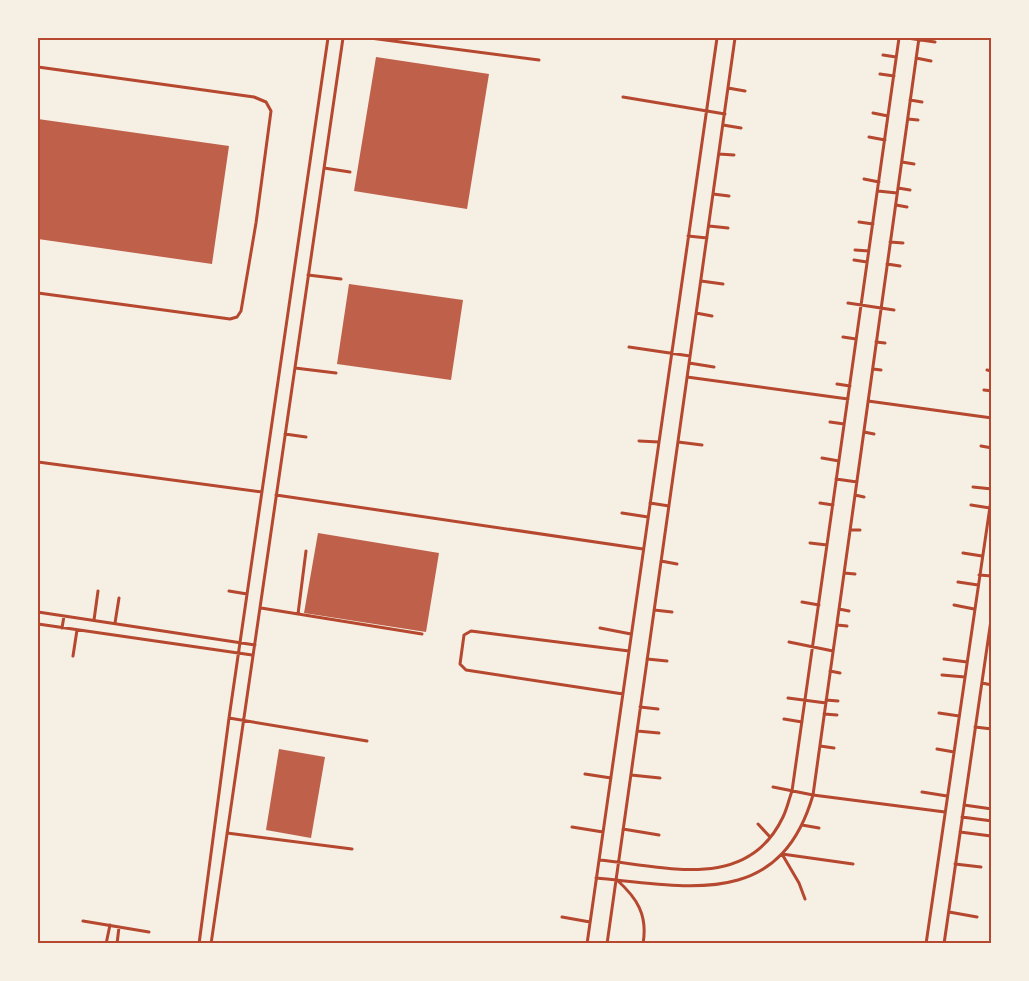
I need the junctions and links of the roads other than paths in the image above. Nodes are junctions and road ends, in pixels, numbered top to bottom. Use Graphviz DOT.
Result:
graph roads {
  1 [pos="328,38"];
  2 [pos="342,38"];
  3 [pos="372,38"];
  4 [pos="717,38"];
  5 [pos="735,38"];
  6 [pos="899,38"];
  7 [pos="907,38"];
  8 [pos="919,38"];
  9 [pos="935,42"];
  10 [pos="883,55"];
  11 [pos="896,57"];
  12 [pos="916,58"];
  13 [pos="539,60"];
  14 [pos="931,61"];
  15 [pos="38,67"];
  16 [pos="880,74"];
  17 [pos="894,76"];
  18 [pos="728,88"];
  19 [pos="745,91"];
  20 [pos="623,97"];
  21 [pos="910,100"];
  22 [pos="922,102"];
  23 [pos="706,111"];
  24 [pos="724,114"];
  25 [pos="873,114"];
  26 [pos="888,116"];
  27 [pos="908,119"];
  28 [pos="918,120"];
  29 [pos="723,126"];
  30 [pos="741,128"];
  31 [pos="869,137"];
  32 [pos="885,140"];
  33 [pos="719,153"];
  34 [pos="734,155"];
  35 [pos="902,162"];
  36 [pos="914,164"];
  37 [pos="324,168"];
  38 [pos="350,172"];
  39 [pos="864,179"];
  40 [pos="879,182"];
  41 [pos="898,188"];
  42 [pos="877,190"];
  43 [pos="910,190"];
  44 [pos="897,193"];
  45 [pos="713,194"];
  46 [pos="729,196"];
  47 [pos="896,205"];
  48 [pos="907,207"];
  49 [pos="859,222"];
  50 [pos="873,224"];
  51 [pos="709,226"];
  52 [pos="728,228"];
  53 [pos="688,236"];
  54 [pos="707,238"];
  55 [pos="890,242"];
  56 [pos="903,243"];
  57 [pos="855,250"];
  58 [pos="869,251"];
  59 [pos="854,260"];
  60 [pos="867,262"];
  61 [pos="887,264"];
  62 [pos="900,266"];
  63 [pos="308,275"];
  64 [pos="340,279"];
  65 [pos="701,281"];
  66 [pos="723,284"];
  67 [pos="38,293"];
  68 [pos="848,303"];
  69 [pos="861,305"];
  70 [pos="881,308"];
  71 [pos="894,310"];
  72 [pos="696,314"];
  73 [pos="712,316"];
  74 [pos="843,337"];
  75 [pos="856,339"];
  76 [pos="876,342"];
  77 [pos="885,343"];
  78 [pos="629,347"];
  79 [pos="672,353"];
  80 [pos="690,356"];
  81 [pos="689,363"];
  82 [pos="714,367"];
  83 [pos="295,368"];
  84 [pos="873,369"];
  85 [pos="881,370"];
  86 [pos="336,373"];
  87 [pos="687,377"];
  88 [pos="837,384"];
  89 [pos="850,386"];
  90 [pos="984,390"];
  91 [pos="992,391"];
  92 [pos="848,399"];
  93 [pos="868,401"];
  94 [pos="992,418"];
  95 [pos="830,422"];
  96 [pos="844,424"];
  97 [pos="864,432"];
  98 [pos="285,434"];
  99 [pos="874,434"];
  100 [pos="306,437"];
  101 [pos="639,441"];
  102 [pos="659,442"];
  103 [pos="678,442"];
  104 [pos="702,446"];
  105 [pos="981,446"];
  106 [pos="992,448"];
  107 [pos="822,458"];
  108 [pos="839,461"];
  109 [pos="38,462"];
  110 [pos="836,479"];
  111 [pos="857,482"];
  112 [pos="973,487"];
  113 [pos="992,491"];
  114 [pos="262,492"];
  115 [pos="276,495"];
  116 [pos="855,495"];
  117 [pos="864,497"];
  118 [pos="820,502"];
  119 [pos="650,503"];
  120 [pos="833,505"];
  121 [pos="971,505"];
  122 [pos="669,506"];
  123 [pos="990,507"];
  124 [pos="622,513"];
  125 [pos="648,517"];
  126 [pos="850,530"];
  127 [pos="860,531"];
  128 [pos="810,543"];
  129 [pos="827,545"];
  130 [pos="644,549"];
  131 [pos="306,551"];
  132 [pos="963,553"];
  133 [pos="982,556"];
  134 [pos="661,561"];
  135 [pos="677,564"];
  136 [pos="844,573"];
  137 [pos="855,574"];
  138 [pos="980,575"];
  139 [pos="992,576"];
  140 [pos="958,582"];
  141 [pos="978,585"];
  142 [pos="98,591"];
  143 [pos="229,591"];
  144 [pos="247,594"];
  145 [pos="119,598"];
  146 [pos="802,602"];
  147 [pos="819,605"];
  148 [pos="954,605"];
  149 [pos="260,608"];
  150 [pos="839,609"];
  151 [pos="974,609"];
  152 [pos="654,610"];
  153 [pos="849,611"];
  154 [pos="38,612"];
  155 [pos="672,612"];
  156 [pos="298,614"];
  157 [pos="992,614"];
  158 [pos="64,616"];
  159 [pos="94,620"];
  160 [pos="115,623"];
  161 [pos="38,624"];
  162 [pos="837,625"];
  163 [pos="847,626"];
  164 [pos="62,628"];
  165 [pos="600,628"];
  166 [pos="77,630"];
  167 [pos="990,631"];
  168 [pos="422,634"];
  169 [pos="631,634"];
  170 [pos="240,642"];
  171 [pos="789,642"];
  172 [pos="255,645"];
  173 [pos="813,647"];
  174 [pos="989,647"];
  175 [pos="629,651"];
  176 [pos="833,651"];
  177 [pos="238,653"];
  178 [pos="253,655"];
  179 [pos="73,656"];
  180 [pos="647,658"];
  181 [pos="944,659"];
  182 [pos="667,661"];
  183 [pos="967,662"];
  184 [pos="830,671"];
  185 [pos="840,673"];
  186 [pos="942,675"];
  187 [pos="964,677"];
  188 [pos="982,683"];
  189 [pos="992,685"];
  190 [pos="623,694"];
  191 [pos="788,698"];
  192 [pos="805,700"];
  193 [pos="826,701"];
  194 [pos="838,701"];
  195 [pos="640,707"];
  196 [pos="658,709"];
  197 [pos="939,713"];
  198 [pos="824,714"];
  199 [pos="837,715"];
  200 [pos="959,716"];
  201 [pos="229,718"];
  202 [pos="784,719"];
  203 [pos="244,720"];
  204 [pos="802,722"];
  205 [pos="975,727"];
  206 [pos="992,729"];
  207 [pos="637,731"];
  208 [pos="659,733"];
  209 [pos="367,741"];
  210 [pos="820,746"];
  211 [pos="834,748"];
  212 [pos="937,749"];
  213 [pos="954,752"];
  214 [pos="585,774"];
  215 [pos="631,775"];
  216 [pos="611,778"];
  217 [pos="660,778"];
  218 [pos="773,787"];
  219 [pos="792,791"];
  220 [pos="922,792"];
  221 [pos="813,795"];
  222 [pos="947,796"];
  223 [pos="964,806"];
  224 [pos="992,809"];
  225 [pos="945,812"];
  226 [pos="962,817"];
  227 [pos="992,821"];
  228 [pos="758,824"];
  229 [pos="802,825"];
  230 [pos="572,827"];
  231 [pos="819,828"];
  232 [pos="623,829"];
  233 [pos="603,832"];
  234 [pos="960,832"];
  235 [pos="227,833"];
  236 [pos="660,835"];
  237 [pos="991,836"];
  238 [pos="770,837"];
  239 [pos="352,849"];
  240 [pos="782,854"];
  241 [pos="599,860"];
  242 [pos="618,861"];
  243 [pos="852,864"];
  244 [pos="956,864"];
  245 [pos="981,867"];
  246 [pos="596,878"];
  247 [pos="617,880"];
  248 [pos="805,899"];
  249 [pos="949,912"];
  250 [pos="562,917"];
  251 [pos="977,917"];
  252 [pos="83,921"];
  253 [pos="590,922"];
  254 [pos="110,925"];
  255 [pos="119,927"];
  256 [pos="149,932"];
  257 [pos="106,944"];
  258 [pos="117,944"];
  259 [pos="199,944"];
  260 [pos="211,944"];
  261 [pos="587,944"];
  262 [pos="607,944"];
  263 [pos="643,944"];
  264 [pos="926,944"];
  265 [pos="944,944"];
  1 -- 114 [label="lane"];
  2 -- 37 [label="lane"];
  3 -- 13 [label="lane"];
  4 -- 23 [label="lane"];
  5 -- 18 [label="lane"];
  6 -- 11 [label="lane"];
  7 -- 8 [label="lane"];
  8 -- 9 [label="lane"];
  8 -- 12 [label="lane"];
  10 -- 11 [label="lane"];
  11 -- 17 [label="lane"];
  12 -- 14 [label="lane"];
  12 -- 21 [label="lane"];
  15 -- 67 [label="lane"];
  16 -- 17 [label="lane"];
  17 -- 26 [label="lane"];
  18 -- 19 [label="lane"];
  18 -- 24 [label="lane"];
  20 -- 23 [label="lane"];
  21 -- 22 [label="lane"];
  21 -- 27 [label="lane"];
  23 -- 24 [label="lane"];
  23 -- 53 [label="lane"];
  24 -- 29 [label="lane"];
  25 -- 26 [label="lane"];
  26 -- 32 [label="lane"];
  27 -- 28 [label="lane"];
  27 -- 35 [label="lane"];
  29 -- 30 [label="lane"];
  29 -- 33 [label="lane"];
  31 -- 32 [label="lane"];
  32 -- 40 [label="lane"];
  33 -- 34 [label="lane"];
  33 -- 45 [label="lane"];
  35 -- 36 [label="lane"];
  35 -- 41 [label="lane"];
  37 -- 38 [label="lane"];
  37 -- 63 [label="lane"];
  39 -- 40 [label="lane"];
  40 -- 42 [label="lane"];
  41 -- 43 [label="lane"];
  41 -- 44 [label="lane"];
  42 -- 44 [label="lane"];
  42 -- 50 [label="lane"];
  44 -- 47 [label="lane"];
  45 -- 46 [label="lane"];
  45 -- 51 [label="lane"];
  47 -- 48 [label="lane"];
  47 -- 55 [label="lane"];
  49 -- 50 [label="lane"];
  50 -- 58 [label="lane"];
  51 -- 52 [label="lane"];
  51 -- 54 [label="lane"];
  53 -- 54 [label="lane"];
  53 -- 79 [label="lane"];
  54 -- 65 [label="lane"];
  55 -- 56 [label="lane"];
  55 -- 61 [label="lane"];
  57 -- 58 [label="lane"];
  58 -- 60 [label="lane"];
  59 -- 60 [label="lane"];
  60 -- 69 [label="lane"];
  61 -- 62 [label="lane"];
  61 -- 70 [label="lane"];
  63 -- 64 [label="lane"];
  63 -- 83 [label="lane"];
  65 -- 66 [label="lane"];
  65 -- 72 [label="lane"];
  68 -- 69 [label="lane"];
  69 -- 70 [label="lane"];
  69 -- 75 [label="lane"];
  70 -- 71 [label="lane"];
  70 -- 76 [label="lane"];
  72 -- 73 [label="lane"];
  72 -- 80 [label="lane"];
  74 -- 75 [label="lane"];
  75 -- 89 [label="lane"];
  76 -- 77 [label="lane"];
  76 -- 84 [label="lane"];
  78 -- 79 [label="lane"];
  79 -- 80 [label="lane"];
  79 -- 102 [label="lane"];
  80 -- 81 [label="lane"];
  81 -- 82 [label="lane"];
  81 -- 87 [label="lane"];
  83 -- 86 [label="lane"];
  83 -- 98 [label="lane"];
  84 -- 85 [label="lane"];
  84 -- 93 [label="lane"];
  87 -- 92 [label="lane"];
  87 -- 103 [label="lane"];
  88 -- 89 [label="lane"];
  89 -- 92 [label="lane"];
  90 -- 91 [label="lane"];
  92 -- 96 [label="lane"];
  93 -- 94 [label="lane"];
  93 -- 97 [label="lane"];
  95 -- 96 [label="lane"];
  96 -- 108 [label="lane"];
  97 -- 99 [label="lane"];
  97 -- 111 [label="lane"];
  98 -- 100 [label="lane"];
  98 -- 115 [label="lane"];
  101 -- 102 [label="lane"];
  102 -- 119 [label="lane"];
  103 -- 104 [label="lane"];
  103 -- 122 [label="lane"];
  105 -- 106 [label="lane"];
  107 -- 108 [label="lane"];
  108 -- 110 [label="lane"];
  109 -- 114 [label="lane"];
  110 -- 111 [label="lane"];
  110 -- 120 [label="lane"];
  111 -- 116 [label="lane"];
  112 -- 113 [label="lane"];
  113 -- 123 [label="lane"];
  114 -- 144 [label="lane"];
  115 -- 130 [label="lane"];
  115 -- 149 [label="lane"];
  116 -- 117 [label="lane"];
  116 -- 126 [label="lane"];
  118 -- 120 [label="lane"];
  119 -- 122 [label="lane"];
  119 -- 125 [label="lane"];
  120 -- 129 [label="lane"];
  121 -- 123 [label="lane"];
  122 -- 134 [label="lane"];
  123 -- 133 [label="lane"];
  124 -- 125 [label="lane"];
  125 -- 130 [label="lane"];
  126 -- 127 [label="lane"];
  126 -- 136 [label="lane"];
  128 -- 129 [label="lane"];
  129 -- 147 [label="lane"];
  130 -- 169 [label="lane"];
  131 -- 156 [label="lane"];
  132 -- 133 [label="lane"];
  133 -- 138 [label="lane"];
  134 -- 135 [label="lane"];
  134 -- 152 [label="lane"];
  136 -- 137 [label="lane"];
  136 -- 150 [label="lane"];
  138 -- 139 [label="lane"];
  138 -- 141 [label="lane"];
  140 -- 141 [label="lane"];
  141 -- 151 [label="lane"];
  142 -- 159 [label="lane"];
  143 -- 144 [label="lane"];
  144 -- 170 [label="lane"];
  145 -- 160 [label="lane"];
  146 -- 147 [label="lane"];
  147 -- 173 [label="lane"];
  148 -- 151 [label="lane"];
  149 -- 156 [label="lane"];
  149 -- 172 [label="lane"];
  150 -- 153 [label="lane"];
  150 -- 162 [label="lane"];
  151 -- 183 [label="lane"];
  152 -- 155 [label="lane"];
  152 -- 180 [label="lane"];
  154 -- 158 [label="lane"];
  156 -- 168 [label="lane"];
  157 -- 167 [label="lane"];
  158 -- 159 [label="lane"];
  158 -- 164 [label="lane"];
  159 -- 160 [label="lane"];
  160 -- 170 [label="lane"];
  161 -- 164 [label="lane"];
  162 -- 163 [label="lane"];
  162 -- 176 [label="lane"];
  164 -- 166 [label="lane"];
  165 -- 169 [label="lane"];
  166 -- 177 [label="lane"];
  166 -- 179 [label="lane"];
  167 -- 174 [label="lane"];
  169 -- 175 [label="lane"];
  170 -- 172 [label="lane"];
  170 -- 177 [label="lane"];
  171 -- 173 [label="lane"];
  172 -- 178 [label="lane"];
  173 -- 176 [label="lane"];
  173 -- 192 [label="lane"];
  174 -- 188 [label="lane"];
  175 -- 190 [label="lane"];
  175 -- 190 [label="lane"];
  176 -- 184 [label="lane"];
  177 -- 178 [label="lane"];
  177 -- 201 [label="lane"];
  178 -- 203 [label="lane"];
  180 -- 182 [label="lane"];
  180 -- 195 [label="lane"];
  181 -- 183 [label="lane"];
  183 -- 187 [label="lane"];
  184 -- 185 [label="lane"];
  184 -- 193 [label="lane"];
  186 -- 187 [label="lane"];
  187 -- 200 [label="lane"];
  188 -- 189 [label="lane"];
  188 -- 205 [label="lane"];
  190 -- 216 [label="lane"];
  191 -- 192 [label="lane"];
  192 -- 193 [label="lane"];
  192 -- 204 [label="lane"];
  193 -- 194 [label="lane"];
  193 -- 198 [label="lane"];
  195 -- 196 [label="lane"];
  195 -- 207 [label="lane"];
  197 -- 200 [label="lane"];
  198 -- 199 [label="lane"];
  198 -- 210 [label="lane"];
  200 -- 213 [label="lane"];
  201 -- 203 [label="lane"];
  201 -- 259 [label="lane"];
  202 -- 204 [label="lane"];
  203 -- 209 [label="lane"];
  203 -- 235 [label="lane"];
  204 -- 219 [label="lane"];
  205 -- 206 [label="lane"];
  205 -- 223 [label="lane"];
  207 -- 208 [label="lane"];
  207 -- 215 [label="lane"];
  210 -- 211 [label="lane"];
  210 -- 221 [label="lane"];
  212 -- 213 [label="lane"];
  213 -- 222 [label="lane"];
  214 -- 216 [label="lane"];
  215 -- 217 [label="lane"];
  215 -- 232 [label="lane"];
  216 -- 233 [label="lane"];
  218 -- 219 [label="lane"];
  219 -- 221 [label="lane"];
  219 -- 238 [label="lane"];
  220 -- 222 [label="lane"];
  221 -- 225 [label="lane"];
  221 -- 229 [label="lane"];
  222 -- 225 [label="lane"];
  223 -- 224 [label="lane"];
  223 -- 226 [label="lane"];
  225 -- 264 [label="lane"];
  226 -- 227 [label="lane"];
  226 -- 234 [label="lane"];
  228 -- 238 [label="lane"];
  229 -- 231 [label="lane"];
  229 -- 240 [label="lane"];
  230 -- 233 [label="lane"];
  232 -- 236 [label="lane"];
  232 -- 242 [label="lane"];
  233 -- 241 [label="lane"];
  234 -- 237 [label="lane"];
  234 -- 244 [label="lane"];
  235 -- 239 [label="lane"];
  235 -- 260 [label="lane"];
  238 -- 242 [label="lane"];
  240 -- 243 [label="lane"];
  240 -- 247 [label="lane"];
  240 -- 248 [label="lane"];
  241 -- 242 [label="lane"];
  241 -- 246 [label="lane"];
  242 -- 247 [label="lane"];
  244 -- 245 [label="lane"];
  244 -- 249 [label="lane"];
  246 -- 247 [label="lane"];
  246 -- 253 [label="lane"];
  247 -- 262 [label="lane"];
  247 -- 263 [label="lane"];
  249 -- 251 [label="lane"];
  249 -- 265 [label="lane"];
  250 -- 253 [label="lane"];
  252 -- 254 [label="lane"];
  253 -- 261 [label="lane"];
  254 -- 255 [label="lane"];
  254 -- 257 [label="lane"];
  255 -- 256 [label="lane"];
  255 -- 258 [label="lane"];
}
